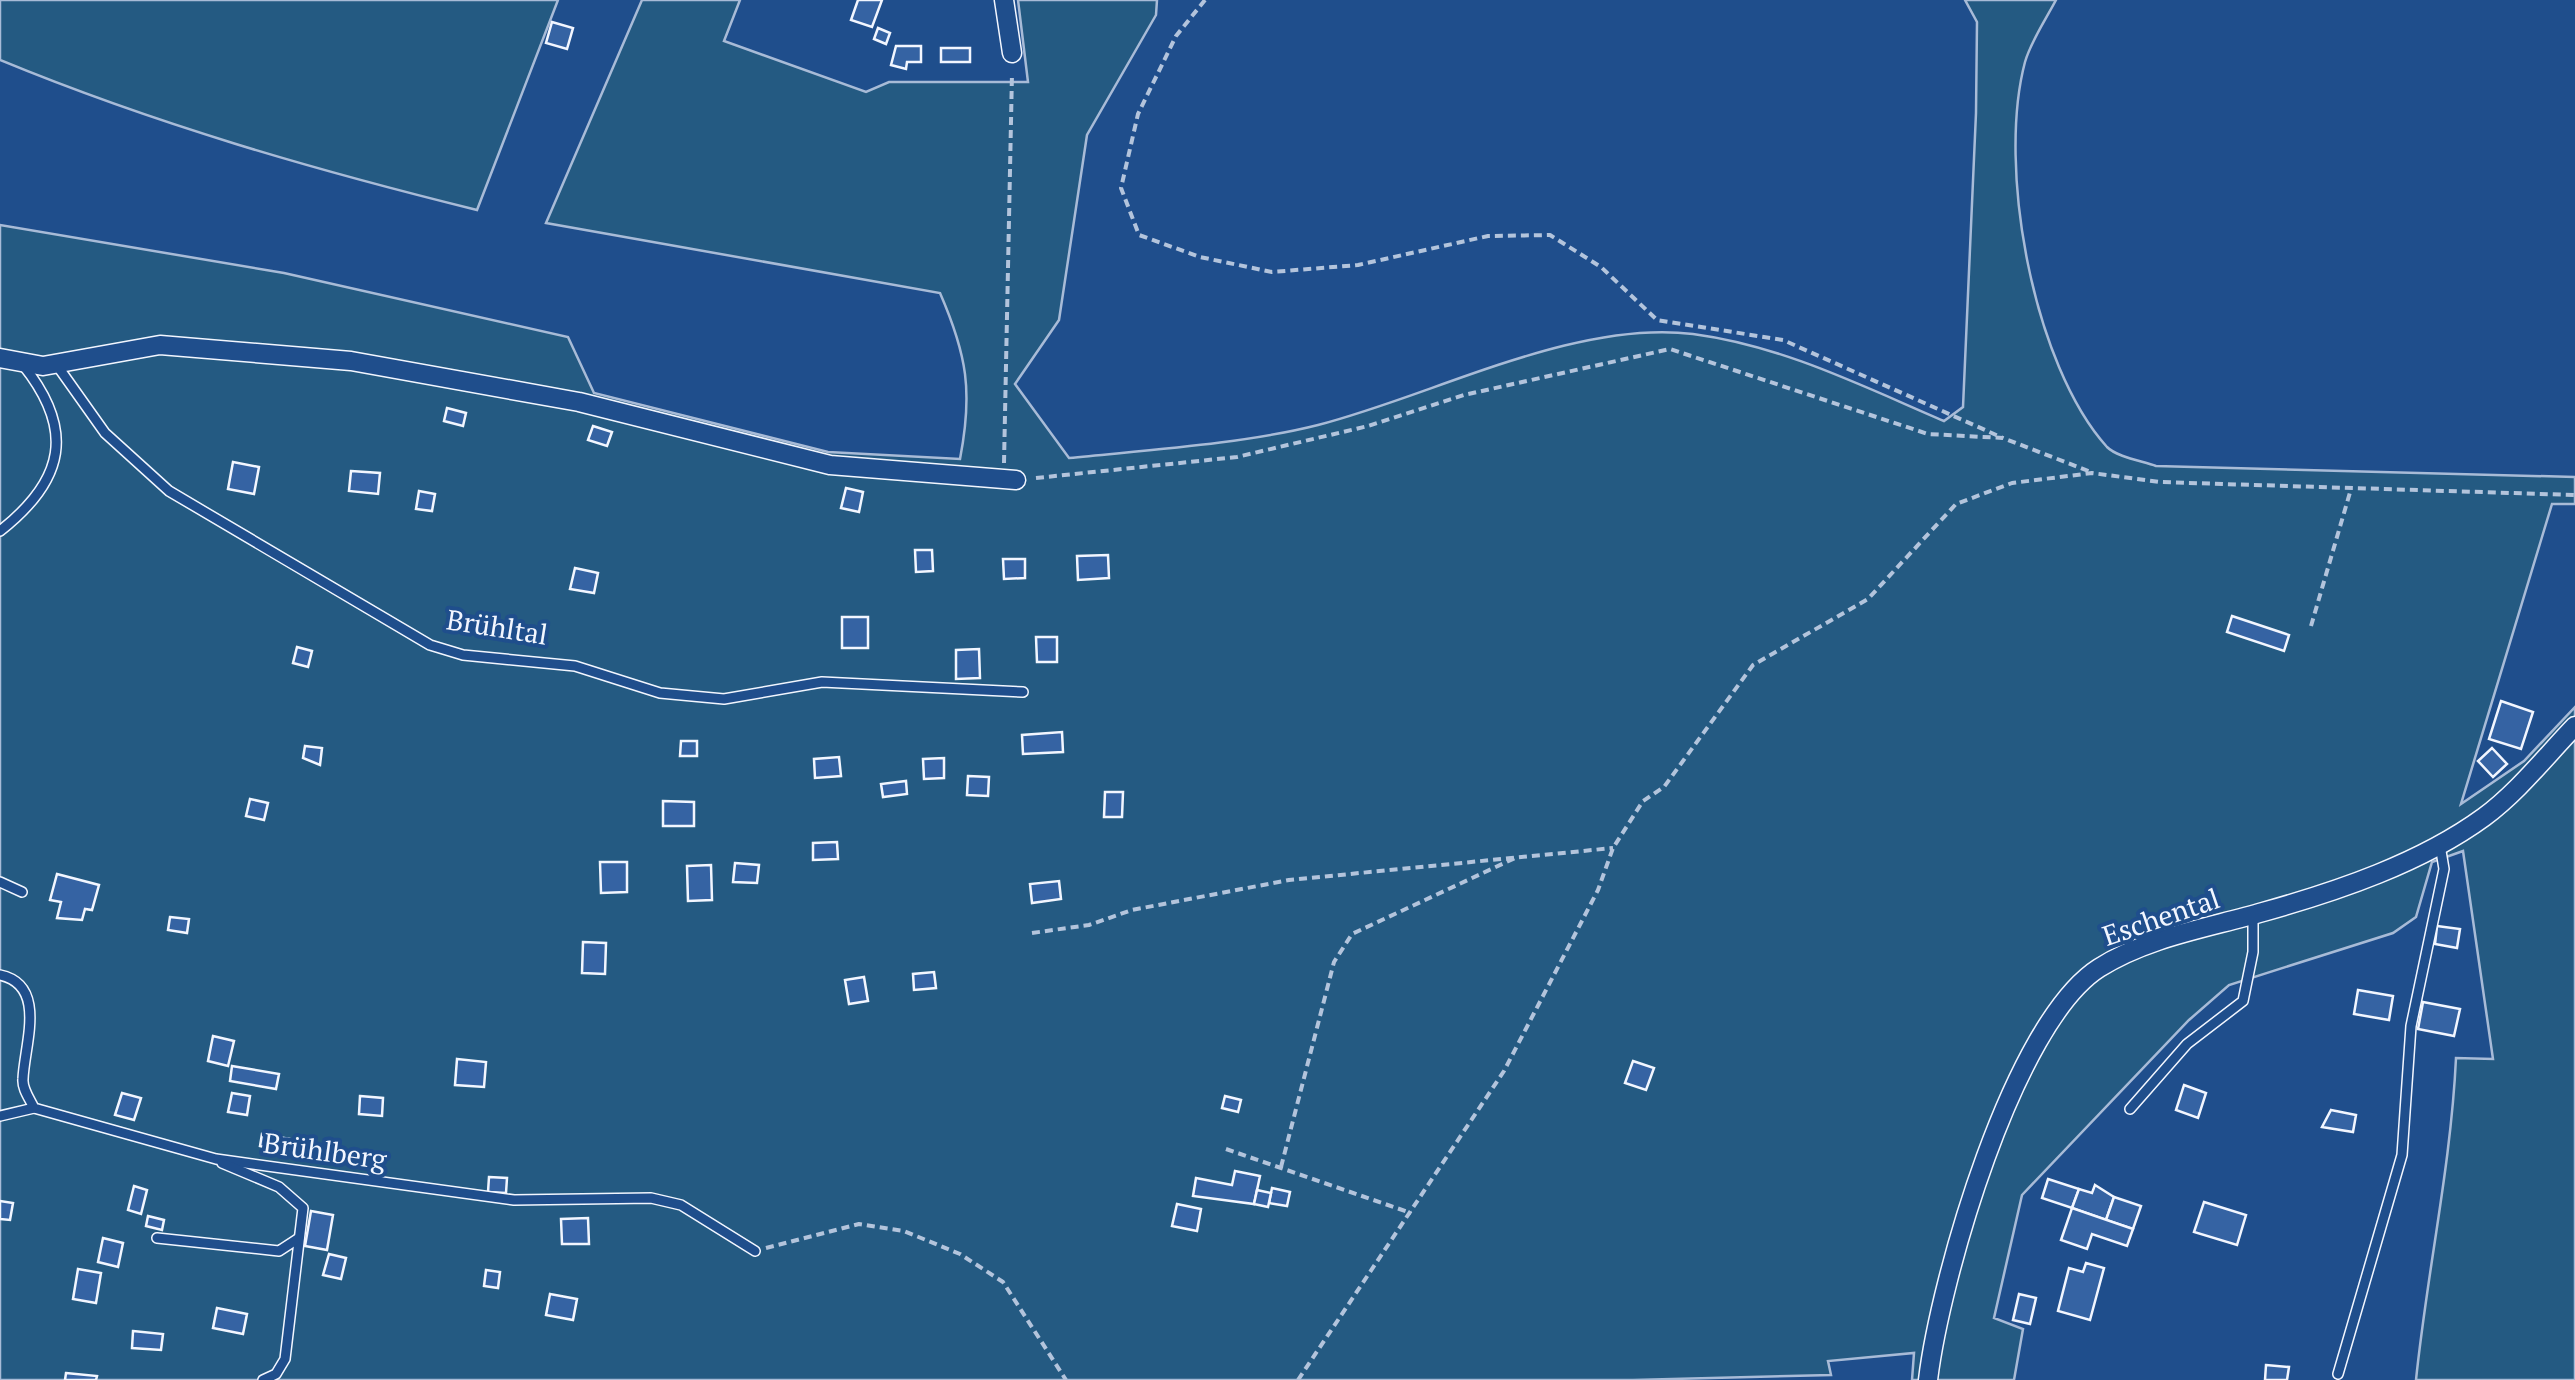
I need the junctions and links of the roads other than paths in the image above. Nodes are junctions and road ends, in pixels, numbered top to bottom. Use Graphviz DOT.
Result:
graph roads {
  1 [pos="1004,0"];
  2 [pos="1012,53"];
  3 [pos="0,358"];
  4 [pos="21,362"];
  5 [pos="56,364"];
  6 [pos="1010,480"];
  7 [pos="0,532"];
  8 [pos="1022,692"];
  9 [pos="2575,726"];
  10 [pos="2440,845"];
  11 [pos="0,882"];
  12 [pos="22,892"];
  13 [pos="2253,915"];
  14 [pos="0,974"];
  15 [pos="34,1108"];
  16 [pos="2130,1109"];
  17 [pos="0,1116"];
  18 [pos="216,1160"];
  19 [pos="300,1237"];
  20 [pos="157,1238"];
  21 [pos="755,1251"];
  22 [pos="2338,1374"];
  23 [pos="263,1380"];
  24 [pos="1928,1380"];
  1 -- 2 [label="street"];
  3 -- 4 [label="street"];
  4 -- 5 [label="street"];
  4 -- 7 [label="lane"];
  5 -- 6 [label="street"];
  5 -- 8 [label="lane, Brühltal"];
  9 -- 10 [label="street, Eschental"];
  10 -- 13 [label="street, Eschental"];
  10 -- 22 [label="lane"];
  11 -- 12 [label="lane"];
  13 -- 16 [label="lane"];
  13 -- 24 [label="street, Eschental"];
  14 -- 15 [label="lane"];
  15 -- 17 [label="lane"];
  15 -- 18 [label="lane, Brühlberg"];
  18 -- 19 [label="lane"];
  18 -- 21 [label="lane, Brühlberg"];
  19 -- 20 [label="lane"];
  19 -- 23 [label="lane"];
}
